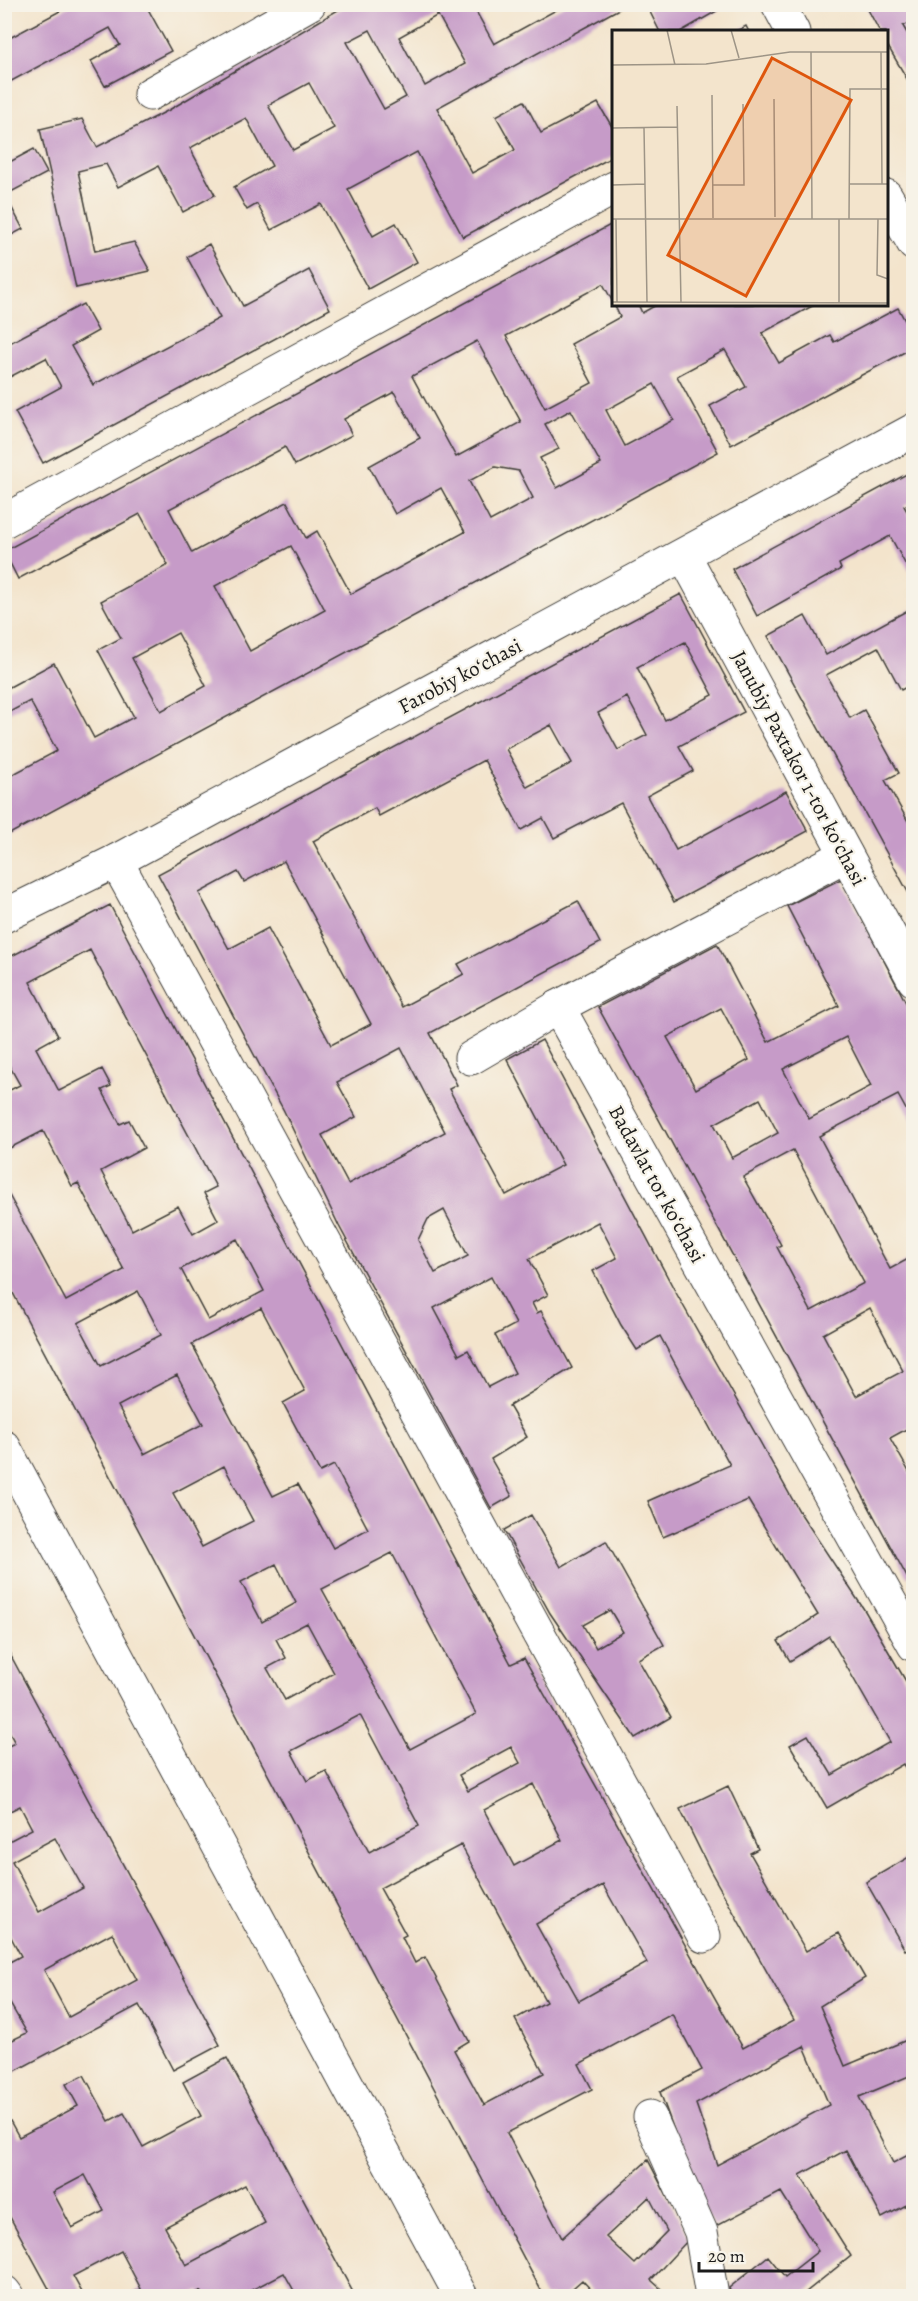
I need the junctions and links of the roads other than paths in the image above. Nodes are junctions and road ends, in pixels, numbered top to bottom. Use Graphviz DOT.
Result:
graph roads {
  1 [pos="309,4"];
  2 [pos="778,4"];
  3 [pos="793,30"];
  4 [pos="150,94"];
  5 [pos="612,189"];
  6 [pos="888,199"];
  7 [pos="914,244"];
  8 [pos="914,430"];
  9 [pos="4,520"];
  10 [pos="684,555"];
  11 [pos="846,855"];
  12 [pos="116,861"];
  13 [pos="4,916"];
  14 [pos="914,980"];
  15 [pos="558,1007"];
  16 [pos="471,1058"];
  17 [pos="4,1447"];
  18 [pos="914,1645"];
  19 [pos="704,1936"];
  20 [pos="650,2117"];
  21 [pos="4,2292"];
  22 [pos="7,2296"];
  23 [pos="461,2296"];
  24 [pos="712,2296"];
  1 -- 4 [label="street"];
  2 -- 3 [label="street"];
  5 -- 9 [label="street"];
  6 -- 7 [label="street"];
  8 -- 10 [label="street, Farobiy koʻchasi"];
  10 -- 11 [label="street, Janubiy Paxtakor 1-tor koʻchasi"];
  10 -- 12 [label="street, Farobiy koʻchasi"];
  11 -- 14 [label="street, Janubiy Paxtakor 1-tor koʻchasi"];
  11 -- 15 [label="street"];
  12 -- 13 [label="street, Farobiy koʻchasi"];
  12 -- 19 [label="street"];
  15 -- 16 [label="street"];
  15 -- 18 [label="street, Badavlat tor koʻchasi"];
  17 -- 23 [label="street"];
  20 -- 24 [label="street"];
  21 -- 22 [label="street"];
}
